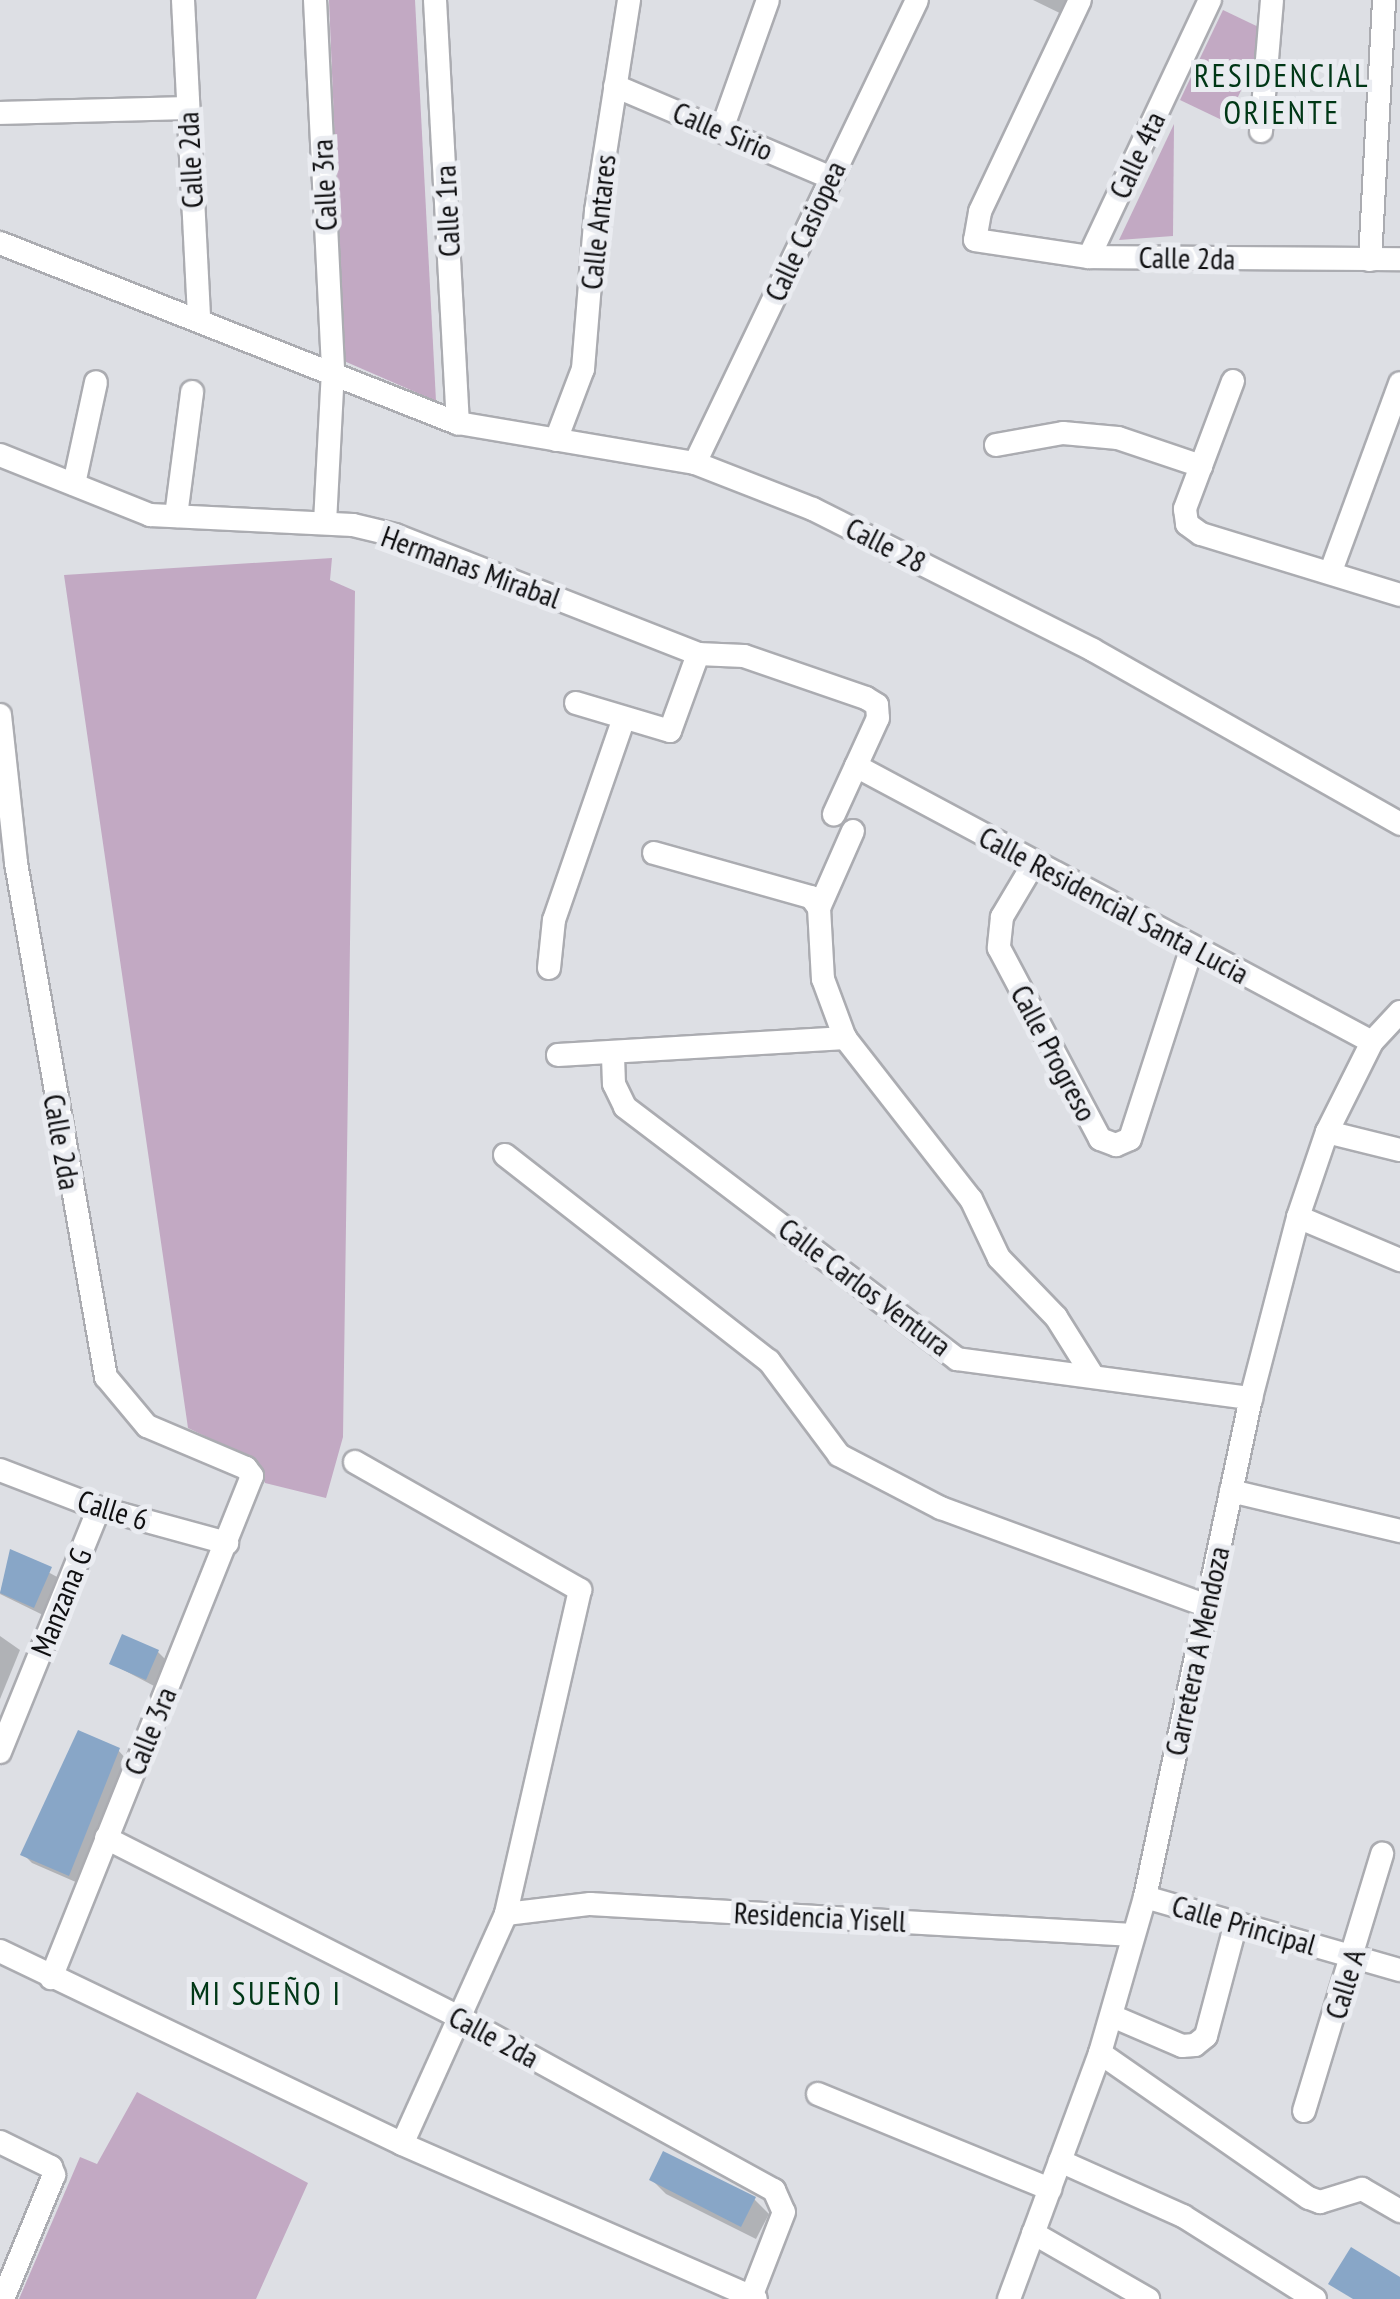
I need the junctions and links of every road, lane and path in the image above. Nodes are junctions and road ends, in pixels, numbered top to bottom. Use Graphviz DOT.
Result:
graph roads {
  1 [pos="183,0"];
  2 [pos="315,0"];
  3 [pos="435,0"];
  4 [pos="628,0"];
  5 [pos="768,0"];
  6 [pos="917,0"];
  7 [pos="1080,0"];
  8 [pos="1210,0"];
  9 [pos="1272,0"];
  10 [pos="1384,0"];
  11 [pos="616,86"];
  12 [pos="186,108"];
  13 [pos="0,113"];
  14 [pos="722,129"];
  15 [pos="1260,131"];
  16 [pos="830,177"];
  17 [pos="0,243"];
  18 [pos="1089,257"];
  19 [pos="1400,259"];
  20 [pos="1370,260"];
  21 [pos="199,320"];
  22 [pos="332,370"];
  23 [pos="1234,381"];
  24 [pos="96,382"];
  25 [pos="1400,383"];
  26 [pos="192,392"];
  27 [pos="458,423"];
  28 [pos="556,440"];
  29 [pos="996,445"];
  30 [pos="0,455"];
  31 [pos="696,463"];
  32 [pos="1200,466"];
  33 [pos="74,484"];
  34 [pos="176,516"];
  35 [pos="325,523"];
  36 [pos="1331,571"];
  37 [pos="1400,594"];
  38 [pos="698,654"];
  39 [pos="576,703"];
  40 [pos="0,716"];
  41 [pos="623,720"];
  42 [pos="856,766"];
  43 [pos="834,814"];
  44 [pos="1400,824"];
  45 [pos="854,831"];
  46 [pos="654,852"];
  47 [pos="1034,862"];
  48 [pos="819,908"];
  49 [pos="1192,947"];
  50 [pos="548,968"];
  51 [pos="1400,1012"];
  52 [pos="845,1038"];
  53 [pos="1372,1042"];
  54 [pos="558,1055"];
  55 [pos="614,1056"];
  56 [pos="1327,1132"];
  57 [pos="1400,1150"];
  58 [pos="506,1156"];
  59 [pos="1298,1216"];
  60 [pos="1400,1260"];
  61 [pos="1094,1376"];
  62 [pos="1251,1398"];
  63 [pos="355,1462"];
  64 [pos="0,1470"];
  65 [pos="251,1486"];
  66 [pos="1231,1491"];
  67 [pos="99,1508"];
  68 [pos="1400,1531"];
  69 [pos="227,1543"];
  70 [pos="1207,1606"];
  71 [pos="0,1752"];
  72 [pos="106,1838"];
  73 [pos="1382,1854"];
  74 [pos="1146,1897"];
  75 [pos="506,1914"];
  76 [pos="1236,1923"];
  77 [pos="1133,1935"];
  78 [pos="0,1952"];
  79 [pos="1355,1957"];
  80 [pos="1400,1970"];
  81 [pos="51,1978"];
  82 [pos="456,2016"];
  83 [pos="1112,2016"];
  84 [pos="1100,2052"];
  85 [pos="818,2094"];
  86 [pos="1304,2111"];
  87 [pos="0,2142"];
  88 [pos="402,2144"];
  89 [pos="1060,2161"];
  90 [pos="1050,2188"];
  91 [pos="1400,2211"];
  92 [pos="1033,2233"];
  93 [pos="754,2298"];
  94 [pos="3,2299"];
  95 [pos="1009,2299"];
  96 [pos="1148,2299"];
  97 [pos="1314,2299"];
  1 -- 12 [label="street, Calle 2da"];
  2 -- 22 [label="street, Calle 3ra"];
  3 -- 27 [label="street, Calle 1ra"];
  4 -- 11 [label="street, Calle Antares"];
  5 -- 14 [label="street"];
  6 -- 16 [label="street, Calle Casiopea"];
  7 -- 18 [label="street, Calle 2da"];
  8 -- 18 [label="street, Calle 4ta"];
  9 -- 15 [label="street"];
  10 -- 20 [label="street"];
  11 -- 14 [label="street, Calle Sirio"];
  11 -- 28 [label="street, Calle Antares"];
  12 -- 13 [label="street"];
  12 -- 21 [label="street, Calle 2da"];
  14 -- 16 [label="street, Calle Sirio"];
  16 -- 31 [label="street, Calle Casiopea"];
  17 -- 21 [label="street"];
  18 -- 20 [label="street, Calle 2da"];
  19 -- 20 [label="street, Calle 2da"];
  21 -- 22 [label="street"];
  22 -- 27 [label="street, Calle 28"];
  22 -- 35 [label="street, Calle 3ra"];
  23 -- 32 [label="street"];
  24 -- 33 [label="street"];
  25 -- 36 [label="street"];
  26 -- 34 [label="street"];
  27 -- 28 [label="street, Calle 28"];
  28 -- 31 [label="street, Calle 28"];
  29 -- 32 [label="street"];
  30 -- 33 [label="street, Hermanas Mirabal"];
  31 -- 44 [label="street, Calle 28"];
  32 -- 36 [label="street"];
  33 -- 34 [label="street, Hermanas Mirabal"];
  34 -- 35 [label="street, Hermanas Mirabal"];
  35 -- 38 [label="street, Hermanas Mirabal"];
  36 -- 37 [label="street"];
  38 -- 41 [label="street"];
  38 -- 42 [label="street, Hermanas Mirabal"];
  39 -- 41 [label="street"];
  40 -- 65 [label="street, Calle 2da"];
  41 -- 50 [label="street"];
  42 -- 43 [label="street"];
  42 -- 47 [label="street, Calle Residencial Santa Lucia"];
  45 -- 48 [label="street"];
  46 -- 48 [label="street"];
  47 -- 49 [label="street, Calle Residencial Santa Lucia"];
  47 -- 49 [label="street, Calle Progreso"];
  48 -- 52 [label="street"];
  49 -- 53 [label="street, Calle Residencial Santa Lucia"];
  51 -- 53 [label="street, Carretera A Mendoza"];
  52 -- 55 [label="street"];
  52 -- 61 [label="street"];
  53 -- 56 [label="street, Carretera A Mendoza"];
  54 -- 55 [label="street"];
  55 -- 61 [label="street, Calle Carlos Ventura"];
  56 -- 57 [label="street"];
  56 -- 59 [label="street, Carretera A Mendoza"];
  58 -- 70 [label="street"];
  59 -- 60 [label="street"];
  59 -- 62 [label="street, Carretera A Mendoza"];
  61 -- 62 [label="street, Calle Carlos Ventura"];
  62 -- 66 [label="street, Carretera A Mendoza"];
  63 -- 75 [label="street"];
  64 -- 67 [label="street, Calle 6"];
  65 -- 69 [label="street, Calle 3ra"];
  66 -- 68 [label="street"];
  66 -- 70 [label="street, Carretera A Mendoza"];
  67 -- 69 [label="street, Calle 6"];
  67 -- 71 [label="street, Manzana G"];
  69 -- 72 [label="street, Calle 3ra"];
  70 -- 74 [label="street, Carretera A Mendoza"];
  72 -- 81 [label="street, Calle 3ra"];
  72 -- 82 [label="street, Calle 2da"];
  73 -- 79 [label="street, Calle A"];
  74 -- 76 [label="street, Calle Principal"];
  74 -- 77 [label="street, Carretera A Mendoza"];
  75 -- 77 [label="street, Residencia Yisell"];
  75 -- 82 [label="street"];
  76 -- 79 [label="street, Calle Principal"];
  76 -- 83 [label="street"];
  77 -- 83 [label="street, Carretera A Mendoza"];
  78 -- 81 [label="street"];
  79 -- 80 [label="street, Calle Principal"];
  79 -- 86 [label="street, Calle A"];
  81 -- 88 [label="street"];
  82 -- 88 [label="street"];
  82 -- 93 [label="street, Calle 2da"];
  83 -- 84 [label="street, Carretera A Mendoza"];
  84 -- 89 [label="street, Carretera A Mendoza"];
  84 -- 91 [label="street"];
  85 -- 90 [label="street"];
  87 -- 94 [label="street"];
  88 -- 93 [label="street"];
  89 -- 90 [label="street, Carretera A Mendoza"];
  89 -- 97 [label="street"];
  90 -- 92 [label="street, Carretera A Mendoza"];
  92 -- 95 [label="street, Carretera A Mendoza"];
  92 -- 96 [label="street"];
}
